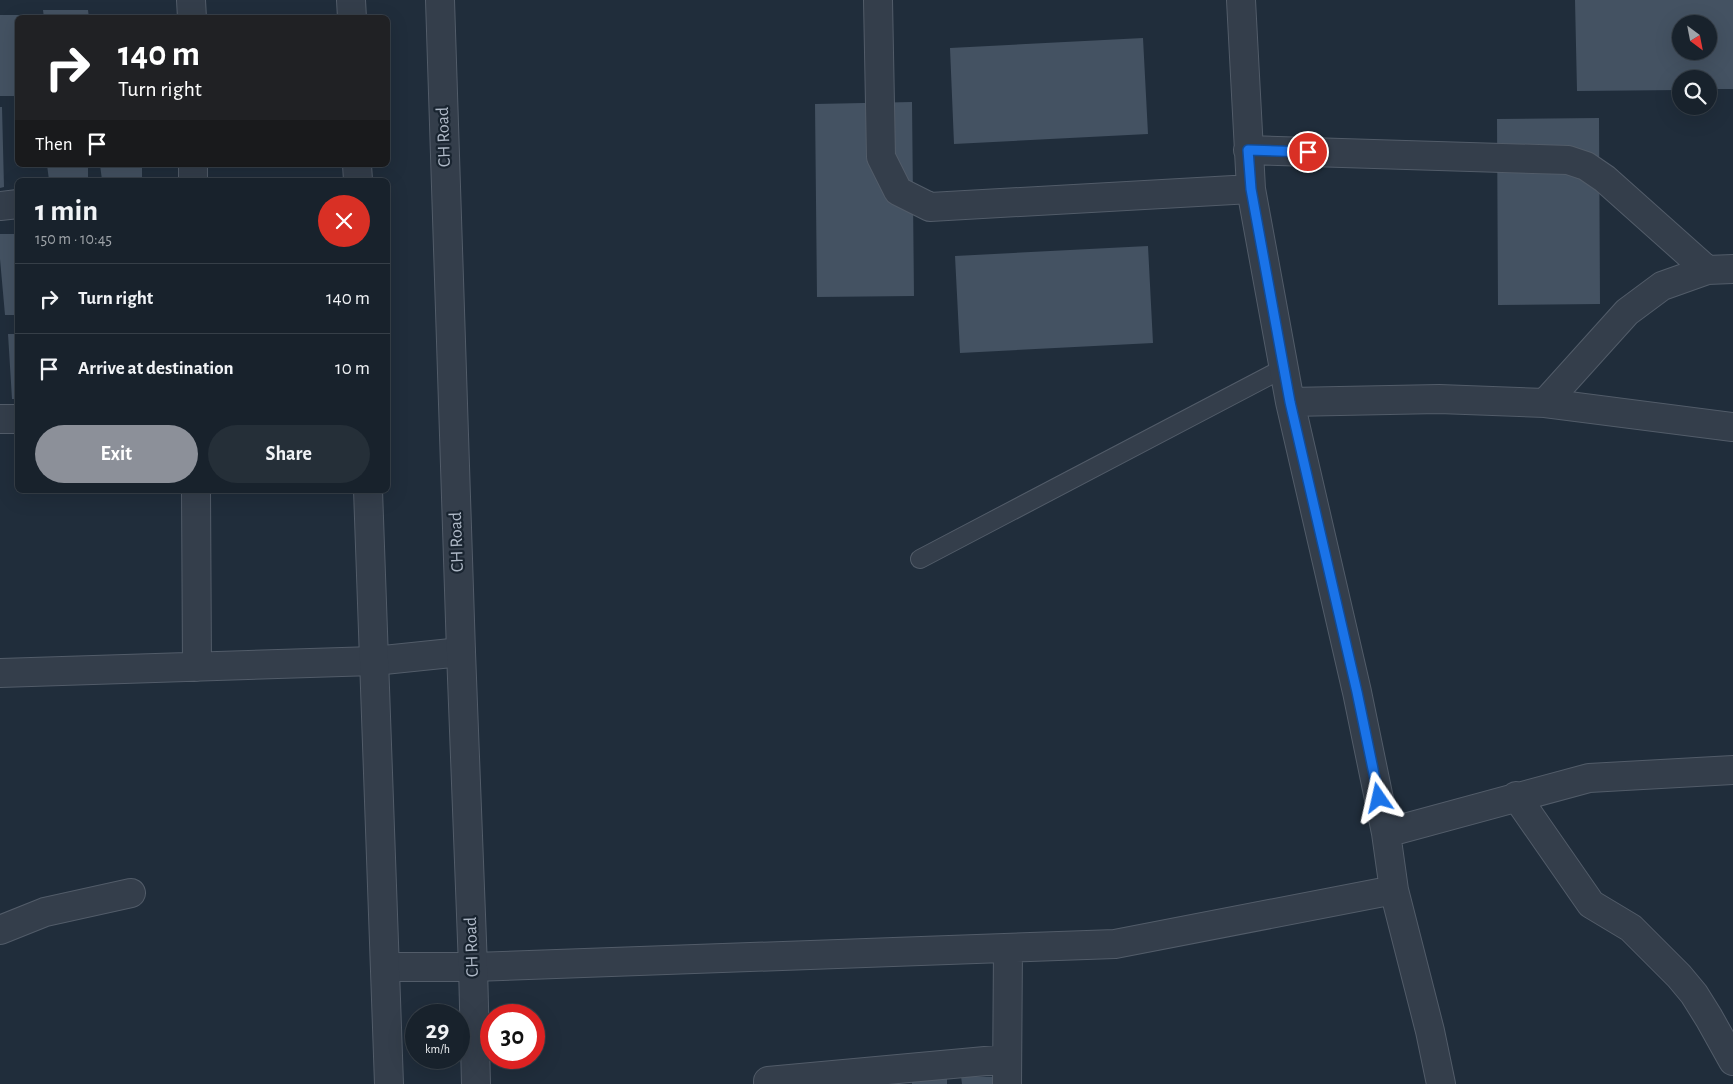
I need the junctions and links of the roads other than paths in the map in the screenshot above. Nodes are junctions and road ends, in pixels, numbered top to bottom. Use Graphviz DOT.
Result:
graph roads {
  1 [pos="192,0"];
  2 [pos="352,0"];
  3 [pos="440,0"];
  4 [pos="878,0"];
  5 [pos="1241,0"];
  6 [pos="192,15"];
  7 [pos="352,15"];
  8 [pos="1248,150"];
  9 [pos="1251,189"];
  10 [pos="15,204"];
  11 [pos="0,206"];
  12 [pos="1720,269"];
  13 [pos="1284,368"];
  14 [pos="1290,402"];
  15 [pos="1545,404"];
  16 [pos="15,418"];
  17 [pos="0,419"];
  18 [pos="1733,427"];
  19 [pos="196,493"];
  20 [pos="368,493"];
  21 [pos="920,558"];
  22 [pos="460,652"];
  23 [pos="374,661"];
  24 [pos="198,667"];
  25 [pos="0,673"];
  26 [pos="1733,770"];
  27 [pos="1516,796"];
  28 [pos="1386,833"];
  29 [pos="1394,890"];
  30 [pos="131,893"];
  31 [pos="0,930"];
  32 [pos="1008,948"];
  33 [pos="385,967"];
  34 [pos="473,967"];
  35 [pos="1733,1061"];
  36 [pos="1007,1071"];
  37 [pos="903,1077"];
  38 [pos="389,1084"];
  39 [pos="476,1084"];
  40 [pos="768,1084"];
  41 [pos="1441,1084"];
  1 -- 6 [label="street"];
  2 -- 7 [label="street"];
  3 -- 22 [label="street, CH Road"];
  4 -- 9 [label="street"];
  5 -- 8 [label="street"];
  8 -- 9 [label="street"];
  8 -- 12 [label="street"];
  9 -- 13 [label="street"];
  10 -- 11 [label="street"];
  12 -- 15 [label="street"];
  13 -- 14 [label="street"];
  13 -- 21 [label="lane"];
  14 -- 15 [label="street"];
  14 -- 28 [label="street"];
  15 -- 18 [label="street"];
  16 -- 17 [label="street"];
  19 -- 24 [label="street"];
  20 -- 23 [label="street"];
  22 -- 23 [label="street"];
  22 -- 34 [label="street, CH Road"];
  23 -- 24 [label="street"];
  23 -- 33 [label="street"];
  24 -- 25 [label="street"];
  26 -- 27 [label="street"];
  27 -- 28 [label="street"];
  27 -- 35 [label="street"];
  28 -- 29 [label="street"];
  29 -- 32 [label="street"];
  29 -- 41 [label="street"];
  30 -- 31 [label="street"];
  32 -- 34 [label="street"];
  32 -- 36 [label="street"];
  33 -- 34 [label="street"];
  33 -- 38 [label="street"];
  34 -- 39 [label="street, CH Road"];
  36 -- 37 [label="street"];
  37 -- 40 [label="street"];
}
